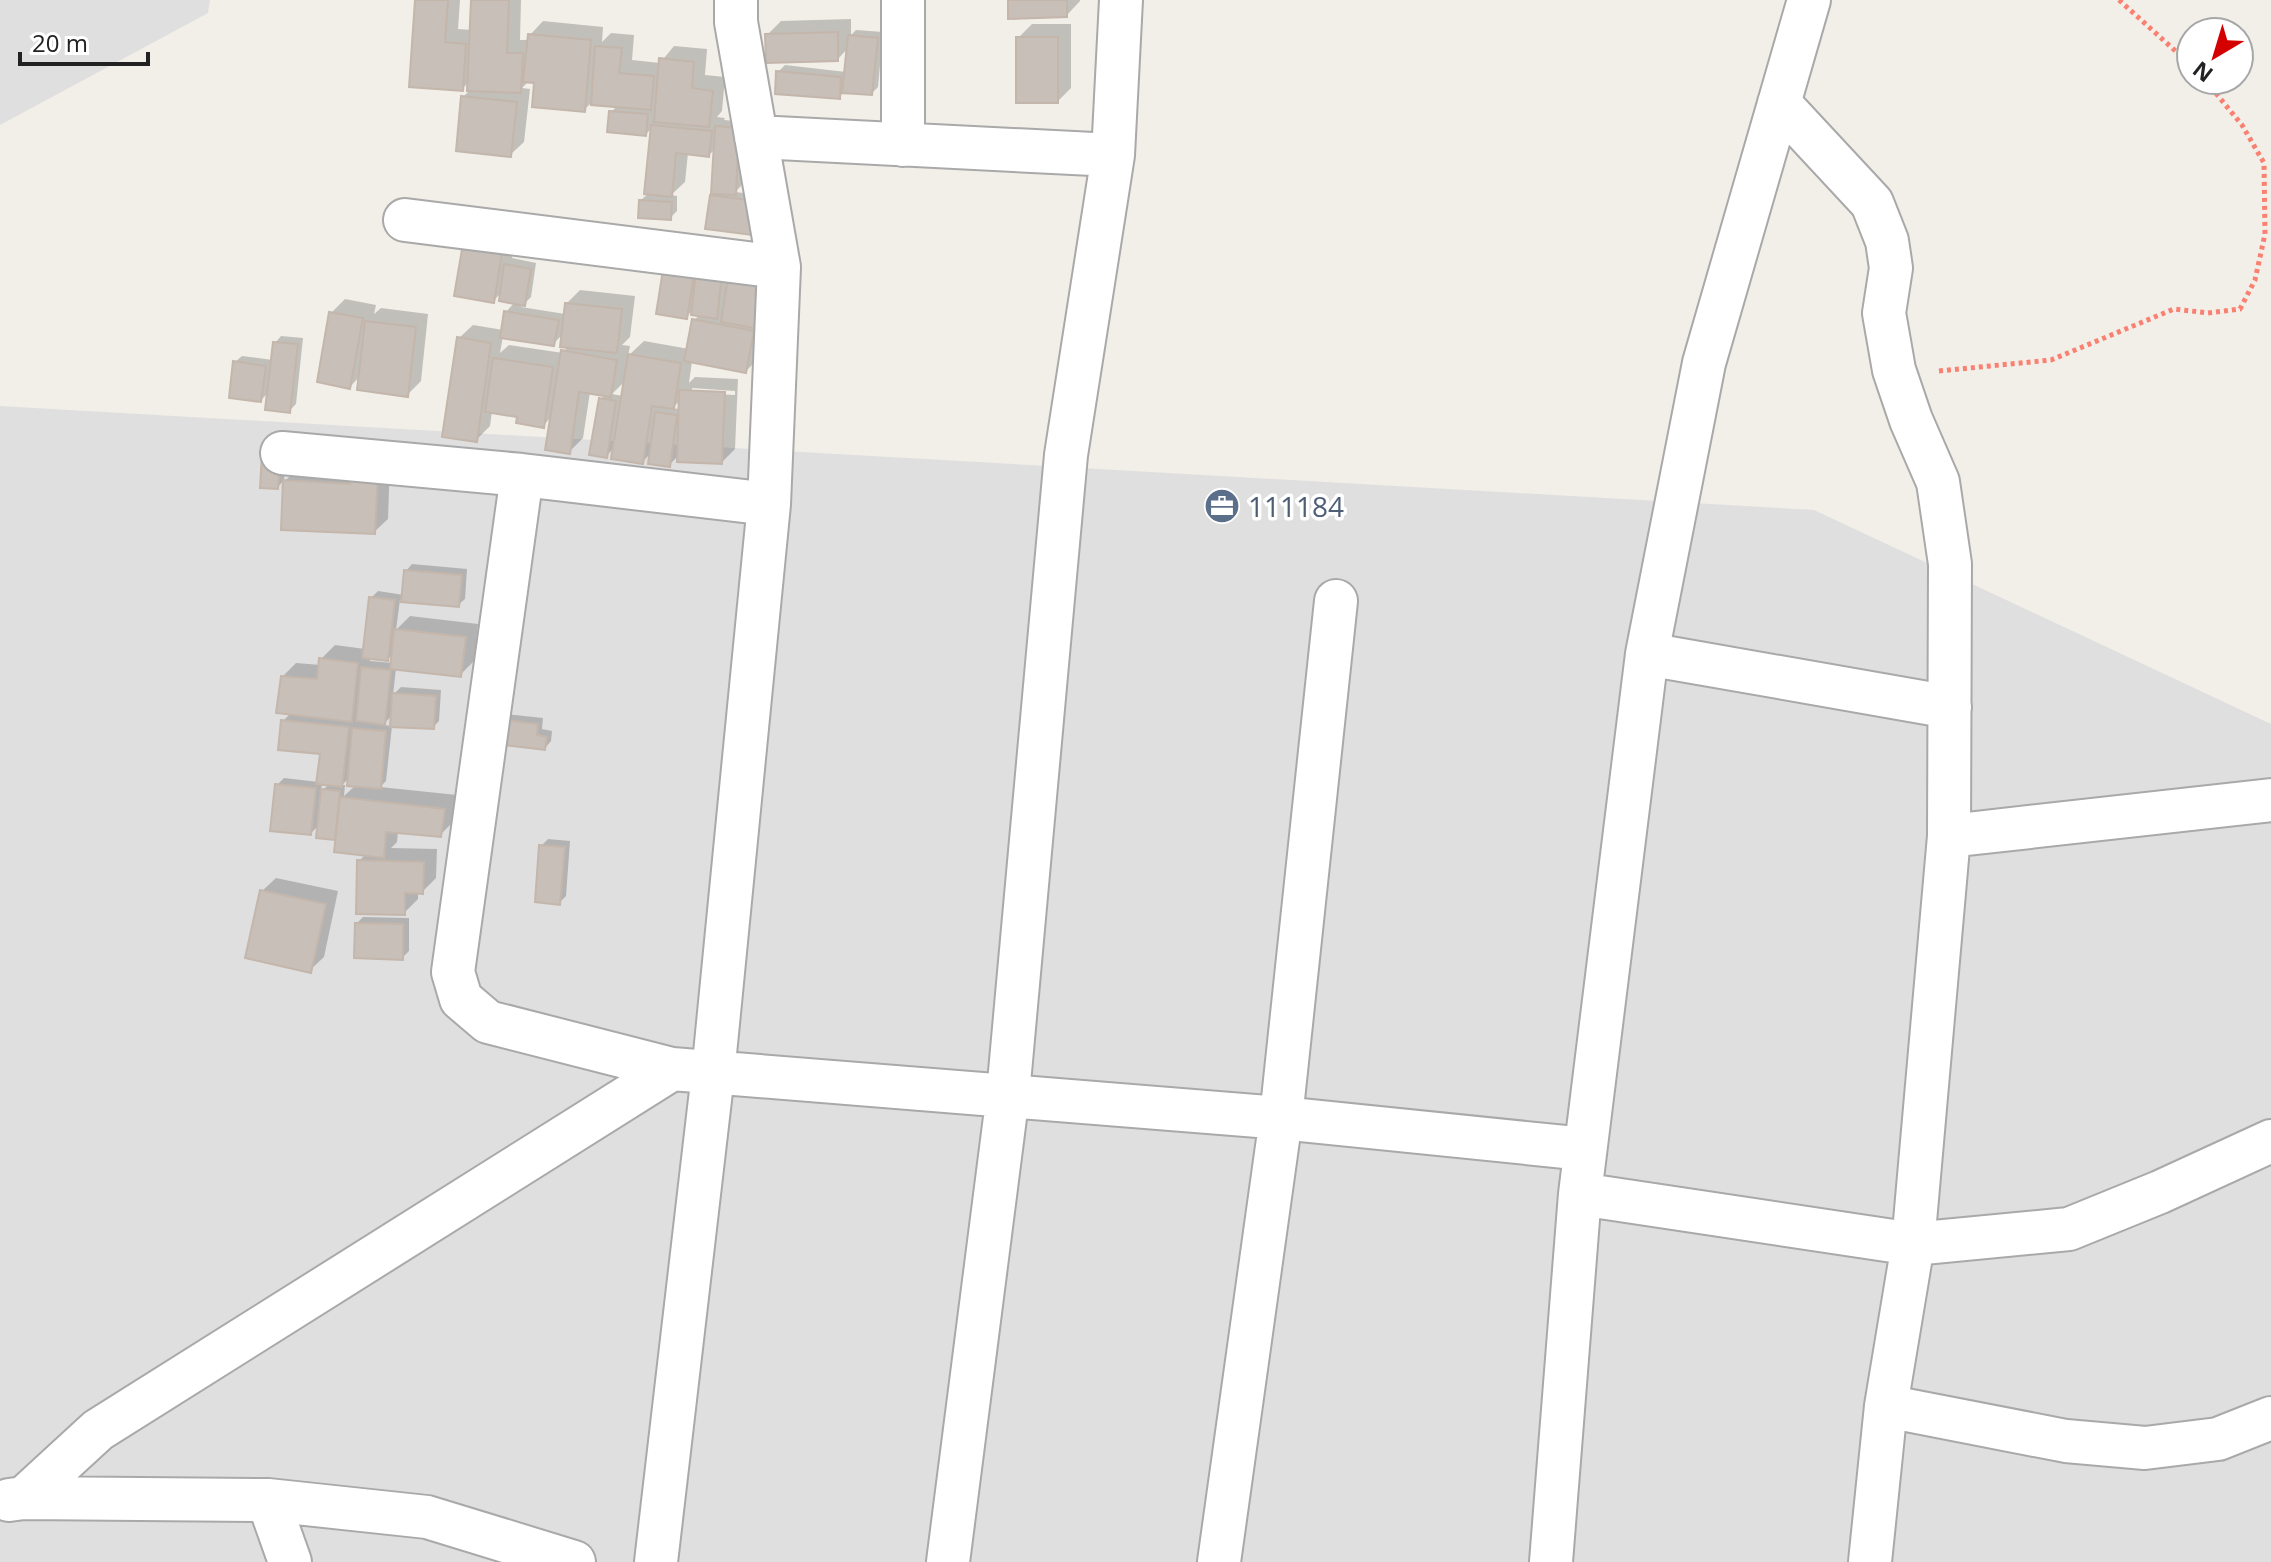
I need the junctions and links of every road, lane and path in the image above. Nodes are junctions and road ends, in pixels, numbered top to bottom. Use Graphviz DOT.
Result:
graph roads {
  1 [pos="736,0"];
  2 [pos="903,0"];
  3 [pos="1121,0"];
  4 [pos="1809,0"];
  5 [pos="2119,0"];
  6 [pos="2175,51"];
  7 [pos="2218,96"];
  8 [pos="1779,103"];
  9 [pos="756,137"];
  10 [pos="903,145"];
  11 [pos="1113,155"];
  12 [pos="405,220"];
  13 [pos="779,267"];
  14 [pos="1894,370"];
  15 [pos="282,453"];
  16 [pos="522,475"];
  17 [pos="769,504"];
  18 [pos="1336,601"];
  19 [pos="1647,654"];
  20 [pos="1950,707"];
  21 [pos="2271,800"];
  22 [pos="1949,836"];
  23 [pos="672,1069"];
  24 [pos="713,1074"];
  25 [pos="1008,1094"];
  26 [pos="1281,1118"];
  27 [pos="2271,1141"];
  28 [pos="1585,1149"];
  29 [pos="1580,1194"];
  30 [pos="1913,1244"];
  31 [pos="1886,1406"];
  32 [pos="2271,1418"];
  33 [pos="12,1500"];
  34 [pos="268,1500"];
  35 [pos="290,1562"];
  36 [pos="574,1562"];
  37 [pos="656,1562"];
  38 [pos="948,1562"];
  39 [pos="1219,1562"];
  40 [pos="1551,1562"];
  41 [pos="1870,1562"];
  1 -- 9 [label="street"];
  2 -- 10 [label="street"];
  3 -- 11 [label="street"];
  4 -- 8 [label="street"];
  5 -- 6 [label="path"];
  7 -- 14 [label="path"];
  8 -- 14 [label="street"];
  8 -- 19 [label="street"];
  9 -- 10 [label="street"];
  9 -- 13 [label="street"];
  10 -- 11 [label="street"];
  11 -- 25 [label="street"];
  12 -- 13 [label="street"];
  13 -- 17 [label="street"];
  14 -- 20 [label="street"];
  15 -- 16 [label="street"];
  16 -- 17 [label="street"];
  16 -- 23 [label="street"];
  17 -- 24 [label="street"];
  18 -- 26 [label="street"];
  19 -- 20 [label="street"];
  19 -- 28 [label="street"];
  20 -- 22 [label="street"];
  21 -- 22 [label="street"];
  22 -- 30 [label="street"];
  23 -- 24 [label="street"];
  23 -- 33 [label="street"];
  24 -- 25 [label="street"];
  24 -- 37 [label="street"];
  25 -- 26 [label="street"];
  25 -- 38 [label="street"];
  26 -- 28 [label="street"];
  26 -- 39 [label="street"];
  27 -- 30 [label="street"];
  28 -- 29 [label="street"];
  29 -- 30 [label="street"];
  29 -- 40 [label="street"];
  30 -- 31 [label="street"];
  31 -- 32 [label="street"];
  31 -- 41 [label="street"];
  33 -- 34 [label="street"];
  34 -- 35 [label="street"];
  34 -- 36 [label="street"];
}
